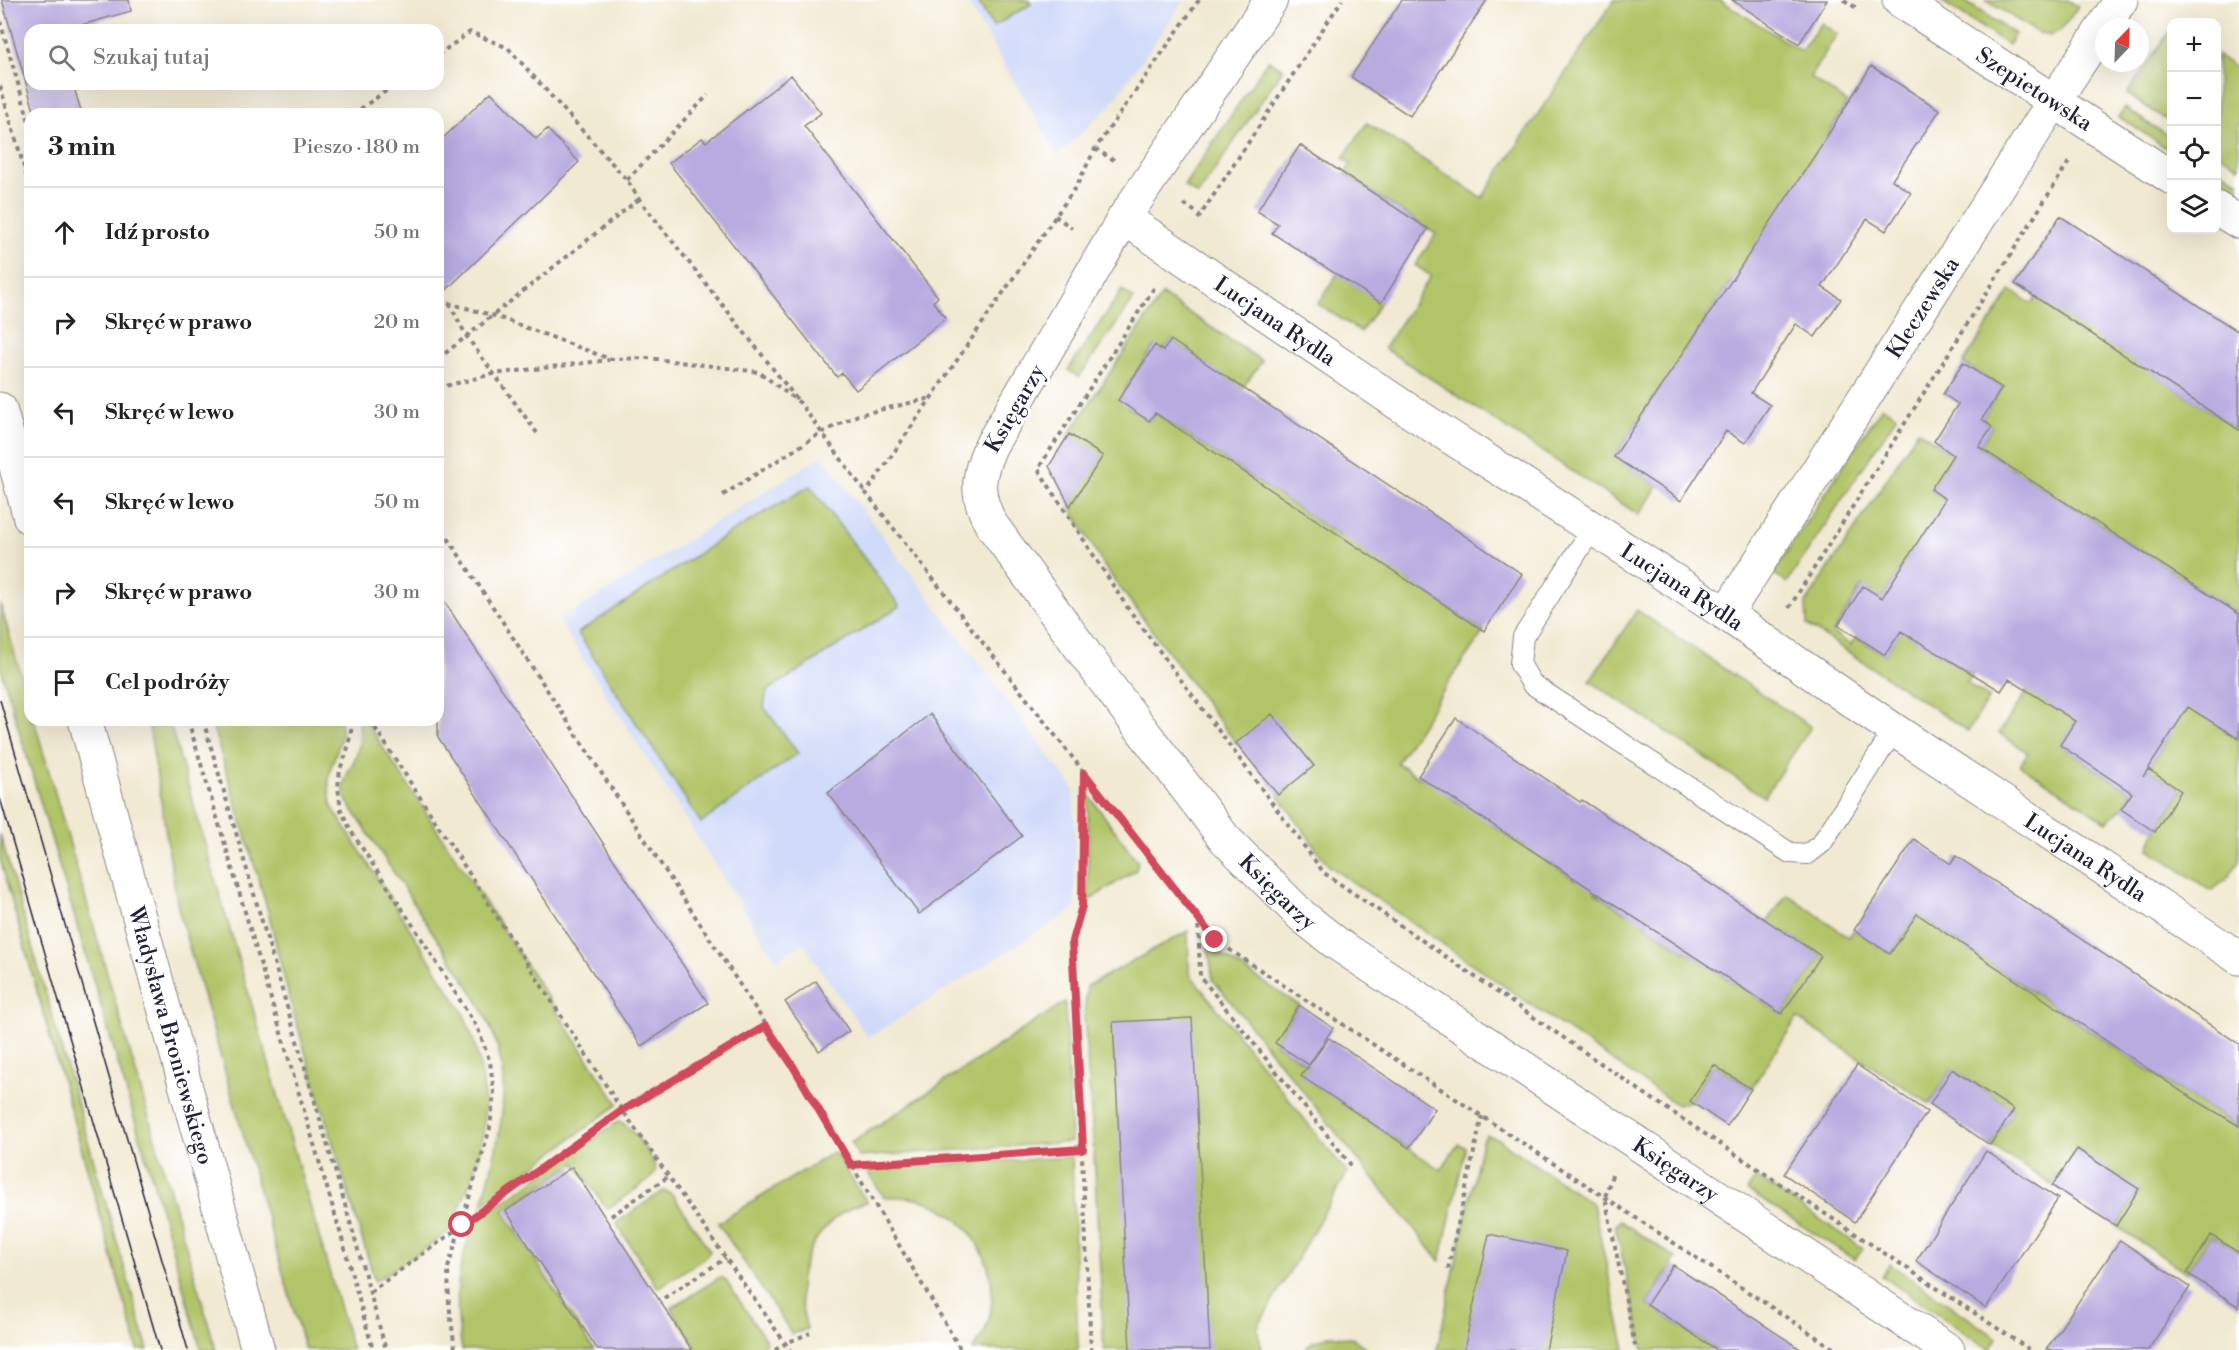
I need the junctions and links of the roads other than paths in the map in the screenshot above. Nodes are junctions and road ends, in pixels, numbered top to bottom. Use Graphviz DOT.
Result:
graph roads {
  1 [pos="1270,0"];
  2 [pos="1899,0"];
  3 [pos="2121,0"];
  4 [pos="2054,101"];
  5 [pos="2167,175"];
  6 [pos="2221,211"];
  7 [pos="1124,218"];
  8 [pos="2239,222"];
  9 [pos="0,409"];
  10 [pos="24,497"];
  11 [pos="1592,529"];
  12 [pos="1726,614"];
  13 [pos="87,726"];
  14 [pos="1894,730"];
  15 [pos="2239,958"];
  16 [pos="258,1350"];
  17 [pos="1948,1350"];
  1 -- 7 [label="street, Księgarzy"];
  2 -- 4 [label="street, Szepietowska"];
  3 -- 4 [label="street, Kleczewska"];
  4 -- 5 [label="street, Szepietowska"];
  4 -- 12 [label="street, Kleczewska"];
  6 -- 8 [label="street"];
  7 -- 11 [label="street, Lucjana Rydla"];
  7 -- 17 [label="street, Księgarzy"];
  9 -- 10 [label="street"];
  11 -- 12 [label="street, Lucjana Rydla"];
  11 -- 14 [label="lane"];
  12 -- 14 [label="street, Lucjana Rydla"];
  13 -- 16 [label="street, Władysława Broniewskiego"];
  14 -- 15 [label="street, Lucjana Rydla"];
}
